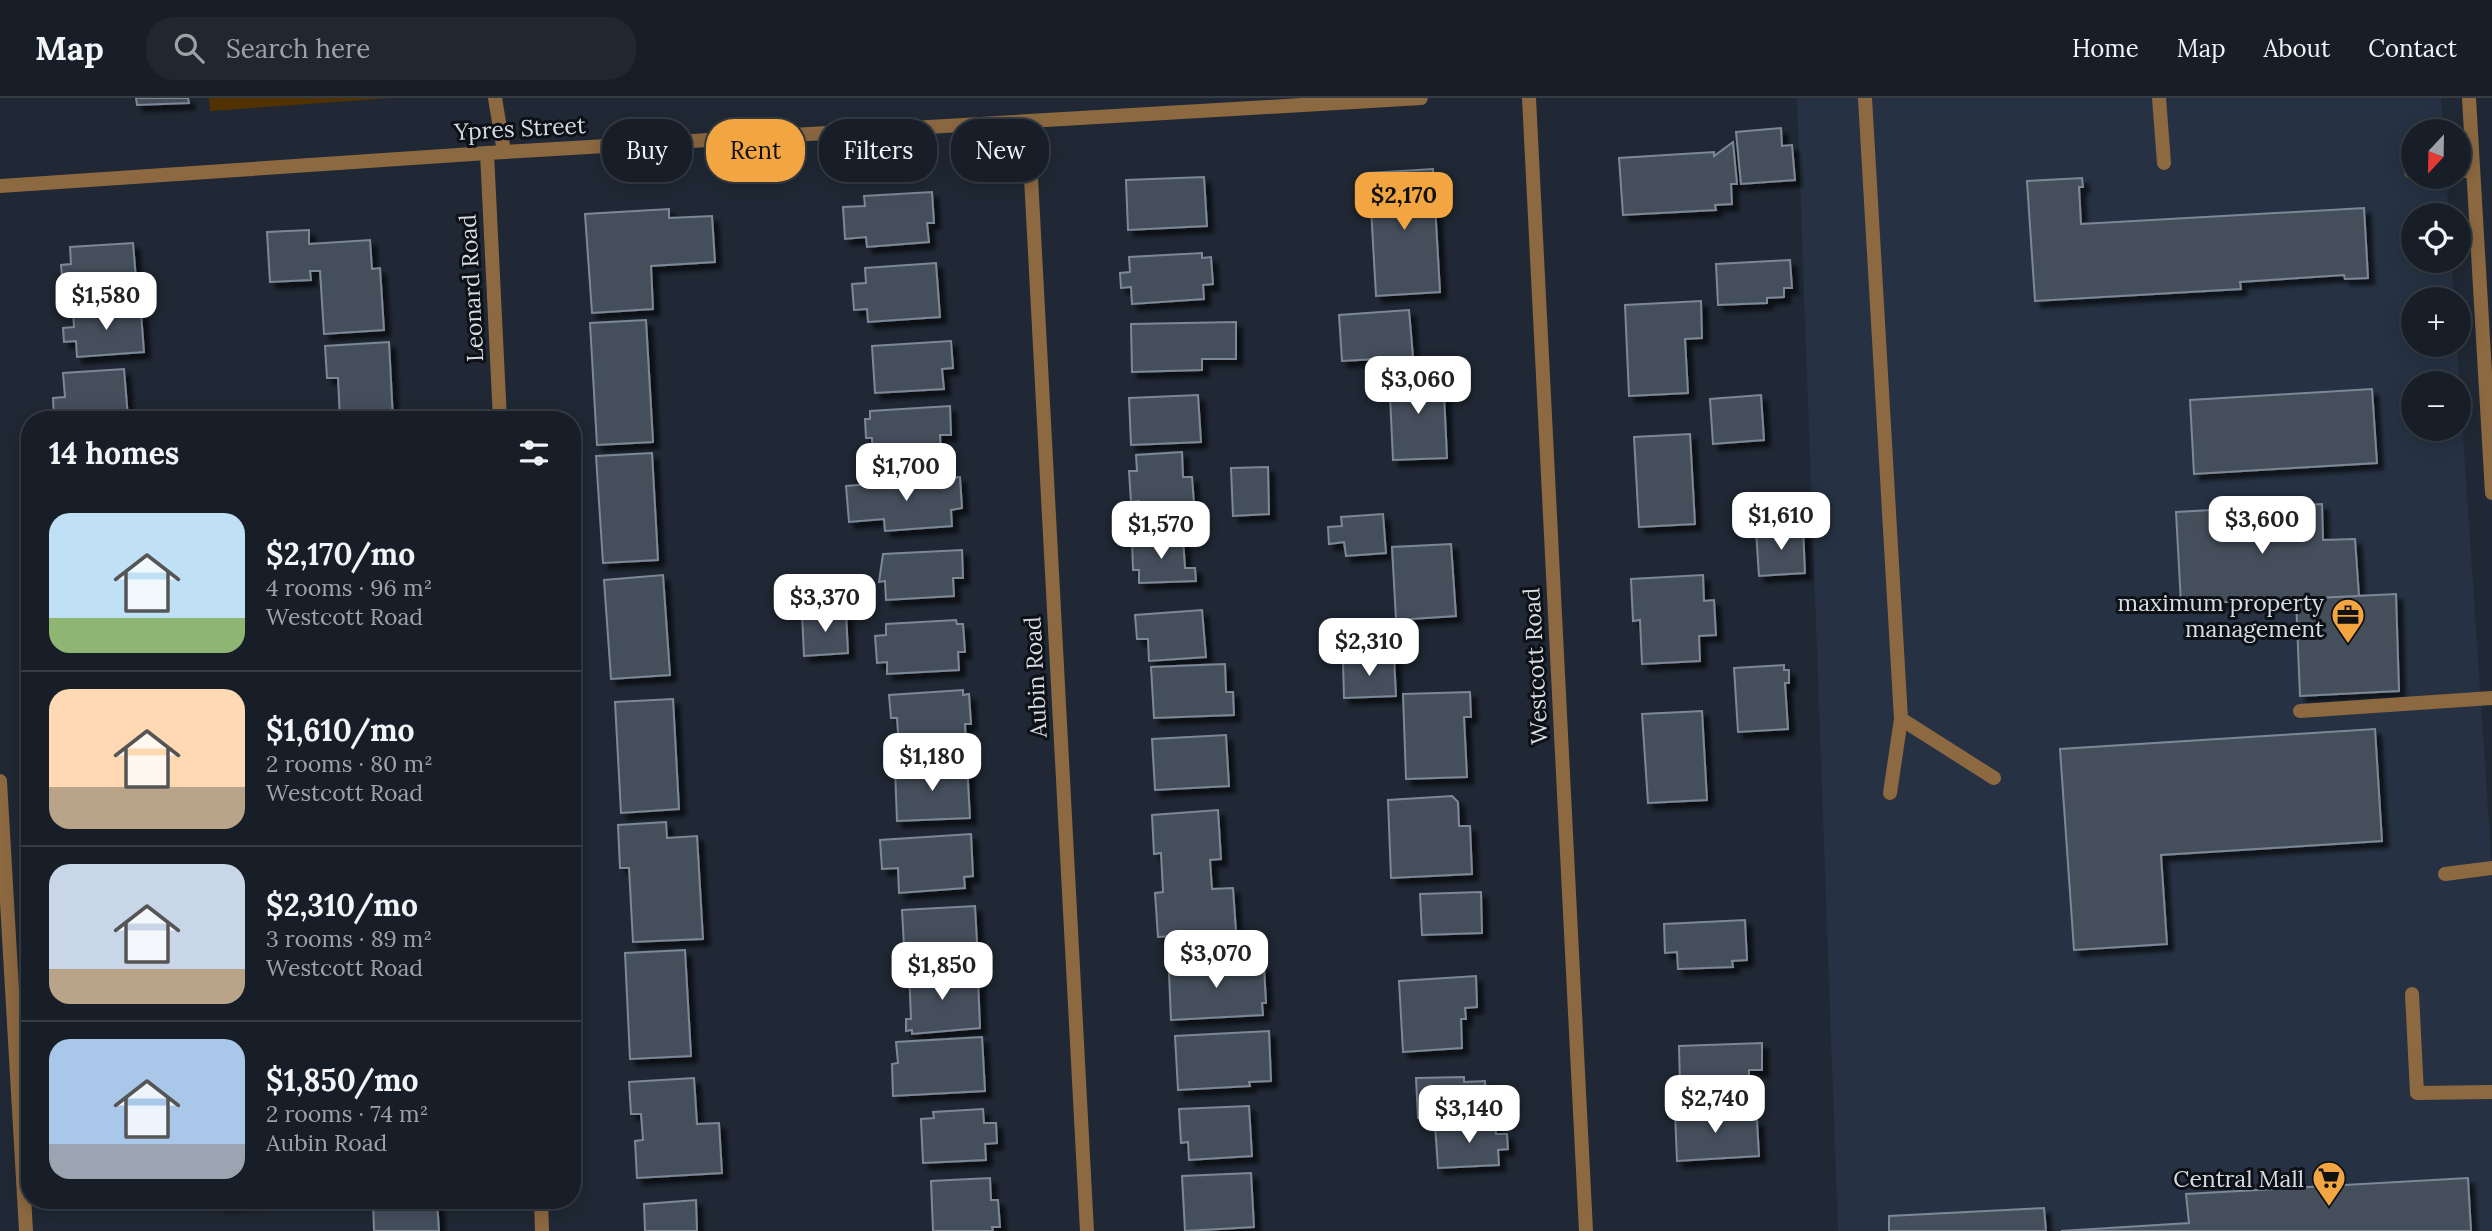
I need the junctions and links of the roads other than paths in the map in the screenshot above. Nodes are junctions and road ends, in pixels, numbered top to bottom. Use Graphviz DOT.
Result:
graph roads {
  1 [pos="495,98"];
  2 [pos="1420,98"];
  3 [pos="1529,98"];
  4 [pos="1865,98"];
  5 [pos="2159,98"];
  6 [pos="2469,98"];
  7 [pos="2468,119"];
  8 [pos="1049,120"];
  9 [pos="951,126"];
  10 [pos="504,152"];
  11 [pos="486,153"];
  12 [pos="2164,163"];
  13 [pos="1031,182"];
  14 [pos="0,186"];
  15 [pos="2467,189"];
  16 [pos="500,411"];
  17 [pos="2492,493"];
  18 [pos="2492,698"];
  19 [pos="2300,711"];
  20 [pos="1901,719"];
  21 [pos="1994,778"];
  22 [pos="0,781"];
  23 [pos="1890,793"];
  24 [pos="2492,869"];
  25 [pos="2445,874"];
  26 [pos="2412,994"];
  27 [pos="2492,1092"];
  28 [pos="21,1144"];
  29 [pos="25,1209"];
  30 [pos="541,1209"];
  31 [pos="26,1231"];
  32 [pos="542,1231"];
  33 [pos="1087,1231"];
  34 [pos="1586,1231"];
  1 -- 10 [label="street"];
  2 -- 8 [label="street, Ypres Street"];
  3 -- 34 [label="street, Westcott Road"];
  4 -- 20 [label="street"];
  5 -- 12 [label="street"];
  6 -- 7 [label="street"];
  9 -- 10 [label="street, Ypres Street"];
  10 -- 11 [label="street, Ypres Street"];
  11 -- 14 [label="street, Ypres Street"];
  11 -- 16 [label="street, Leonard Road"];
  13 -- 33 [label="street, Aubin Road"];
  15 -- 17 [label="street"];
  18 -- 19 [label="street"];
  20 -- 21 [label="street"];
  20 -- 23 [label="street"];
  22 -- 28 [label="street"];
  24 -- 25 [label="street"];
  26 -- 27 [label="street"];
  29 -- 31 [label="street"];
  30 -- 32 [label="street"];
}
